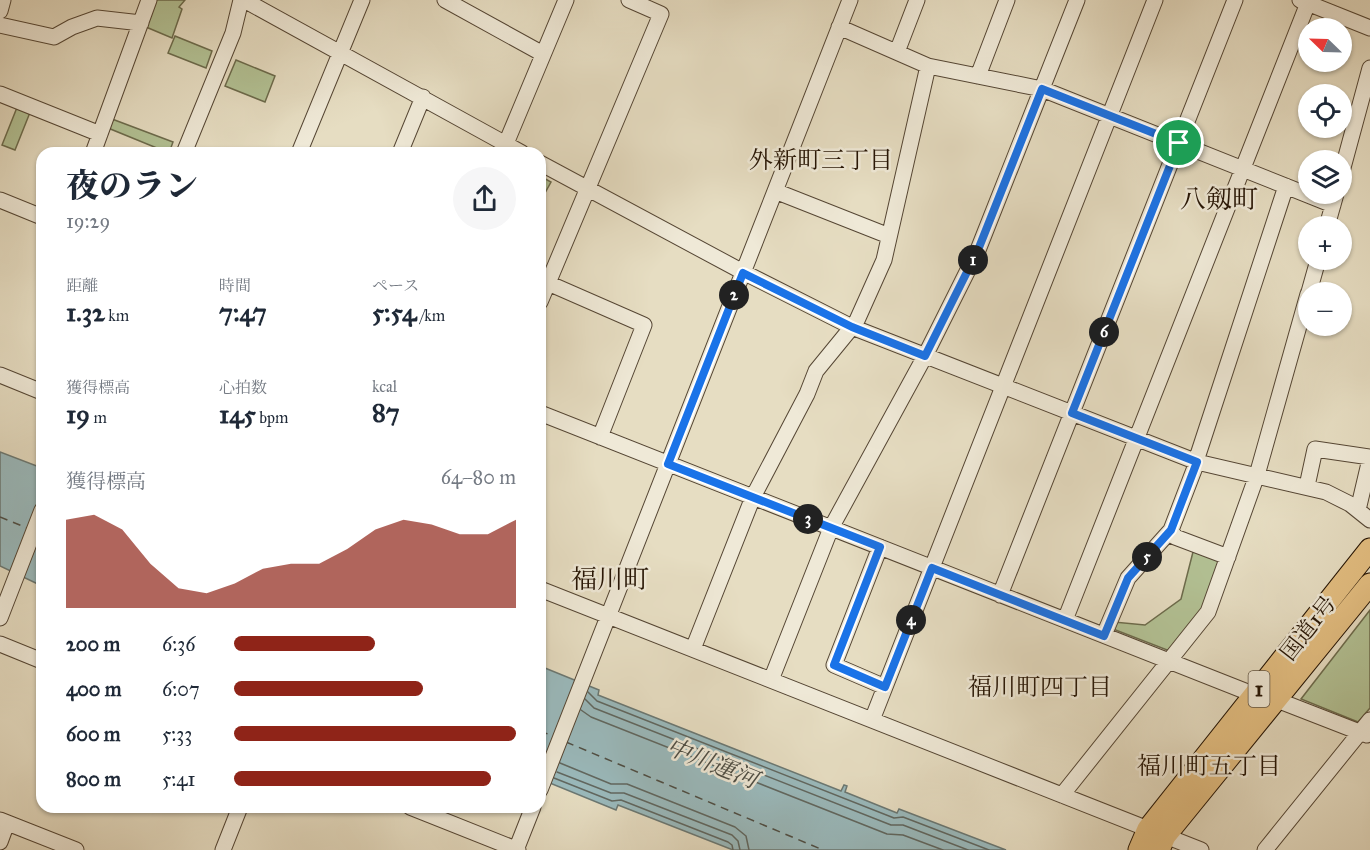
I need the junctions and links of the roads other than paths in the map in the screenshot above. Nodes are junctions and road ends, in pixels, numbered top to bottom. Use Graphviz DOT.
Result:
graph roads {
  1 [pos="3,0"];
  2 [pos="149,0"];
  3 [pos="242,0"];
  4 [pos="362,0"];
  5 [pos="445,0"];
  6 [pos="566,0"];
  7 [pos="629,0"];
  8 [pos="850,0"];
  9 [pos="916,0"];
  10 [pos="1007,0"];
  11 [pos="1077,0"];
  12 [pos="1155,0"];
  13 [pos="1235,0"];
  14 [pos="1304,2"];
  15 [pos="461,4"];
  16 [pos="0,11"];
  17 [pos="141,23"];
  18 [pos="0,25"];
  19 [pos="839,27"];
  20 [pos="1370,28"];
  21 [pos="341,52"];
  22 [pos="897,52"];
  23 [pos="543,54"];
  24 [pos="928,66"];
  25 [pos="1370,68"];
  26 [pos="978,76"];
  27 [pos="1042,89"];
  28 [pos="0,94"];
  29 [pos="423,97"];
  30 [pos="1111,115"];
  31 [pos="100,134"];
  32 [pos="1179,143"];
  33 [pos="95,147"];
  34 [pos="186,147"];
  35 [pos="301,147"];
  36 [pos="402,147"];
  37 [pos="501,147"];
  38 [pos="505,147"];
  39 [pos="1348,150"];
  40 [pos="546,166"];
  41 [pos="1242,169"];
  42 [pos="1286,186"];
  43 [pos="587,189"];
  44 [pos="1298,189"];
  45 [pos="775,191"];
  46 [pos="0,200"];
  47 [pos="36,215"];
  48 [pos="889,236"];
  49 [pos="743,273"];
  50 [pos="548,283"];
  51 [pos="546,288"];
  52 [pos="853,327"];
  53 [pos="1298,329"];
  54 [pos="925,356"];
  55 [pos="0,375"];
  56 [pos="1003,387"];
  57 [pos="36,390"];
  58 [pos="1072,413"];
  59 [pos="546,415"];
  60 [pos="600,437"];
  61 [pos="1136,438"];
  62 [pos="1370,458"];
  63 [pos="1196,462"];
  64 [pos="668,464"];
  65 [pos="1257,475"];
  66 [pos="1307,486"];
  67 [pos="753,497"];
  68 [pos="1358,510"];
  69 [pos="1370,520"];
  70 [pos="36,525"];
  71 [pos="831,528"];
  72 [pos="1171,530"];
  73 [pos="880,547"];
  74 [pos="1370,549"];
  75 [pos="1228,557"];
  76 [pos="932,568"];
  77 [pos="1370,584"];
  78 [pos="546,591"];
  79 [pos="1000,595"];
  80 [pos="609,616"];
  81 [pos="0,618"];
  82 [pos="1065,620"];
  83 [pos="1104,636"];
  84 [pos="0,644"];
  85 [pos="693,649"];
  86 [pos="36,659"];
  87 [pos="1170,662"];
  88 [pos="771,680"];
  89 [pos="885,687"];
  90 [pos="1255,695"];
  91 [pos="1277,700"];
  92 [pos="872,720"];
  93 [pos="1367,730"];
  94 [pos="546,775"];
  95 [pos="1062,795"];
  96 [pos="238,813"];
  97 [pos="425,813"];
  98 [pos="531,813"];
  99 [pos="4,821"];
  100 [pos="1157,838"];
  101 [pos="0,842"];
  102 [pos="69,849"];
  103 [pos="223,850"];
  104 [pos="517,850"];
  105 [pos="1140,850"];
  106 [pos="1201,850"];
  107 [pos="1265,850"];
  1 -- 16 [label="street"];
  2 -- 17 [label="street"];
  3 -- 21 [label="street"];
  3 -- 34 [label="street"];
  4 -- 21 [label="street"];
  5 -- 15 [label="street"];
  6 -- 23 [label="street"];
  7 -- 43 [label="street"];
  8 -- 19 [label="street"];
  9 -- 22 [label="street"];
  10 -- 26 [label="street"];
  11 -- 27 [label="street"];
  12 -- 30 [label="street"];
  13 -- 32 [label="street"];
  14 -- 20 [label="street"];
  14 -- 41 [label="street"];
  15 -- 23 [label="street"];
  17 -- 18 [label="street"];
  17 -- 31 [label="street"];
  19 -- 22 [label="street"];
  19 -- 45 [label="street"];
  21 -- 29 [label="street"];
  21 -- 35 [label="street"];
  22 -- 24 [label="street"];
  23 -- 38 [label="street"];
  24 -- 26 [label="street"];
  24 -- 48 [label="street"];
  25 -- 39 [label="street"];
  26 -- 27 [label="street"];
  27 -- 30 [label="street"];
  27 -- 54 [label="street"];
  28 -- 31 [label="street"];
  29 -- 36 [label="street"];
  29 -- 37 [label="street"];
  30 -- 32 [label="street"];
  30 -- 56 [label="street"];
  31 -- 33 [label="street"];
  32 -- 41 [label="street"];
  32 -- 58 [label="street"];
  40 -- 43 [label="street"];
  41 -- 42 [label="street"];
  41 -- 61 [label="street"];
  42 -- 44 [label="street"];
  42 -- 63 [label="street"];
  43 -- 49 [label="street"];
  43 -- 50 [label="street"];
  45 -- 48 [label="street"];
  45 -- 49 [label="street"];
  46 -- 47 [label="street"];
  48 -- 52 [label="street"];
  49 -- 52 [label="street"];
  49 -- 64 [label="street"];
  50 -- 51 [label="street"];
  50 -- 60 [label="street"];
  52 -- 54 [label="street"];
  52 -- 67 [label="street"];
  53 -- 65 [label="street"];
  54 -- 56 [label="street"];
  54 -- 71 [label="street"];
  55 -- 57 [label="street"];
  56 -- 58 [label="street"];
  56 -- 76 [label="street"];
  58 -- 61 [label="street"];
  58 -- 79 [label="street"];
  59 -- 60 [label="street"];
  60 -- 64 [label="street"];
  61 -- 63 [label="street"];
  61 -- 82 [label="street"];
  62 -- 66 [label="street"];
  62 -- 68 [label="street"];
  63 -- 65 [label="street"];
  63 -- 72 [label="street"];
  64 -- 67 [label="street"];
  64 -- 80 [label="street"];
  65 -- 66 [label="street"];
  65 -- 75 [label="street"];
  66 -- 68 [label="street"];
  67 -- 71 [label="street"];
  67 -- 85 [label="street"];
  68 -- 69 [label="street"];
  70 -- 81 [label="street"];
  71 -- 73 [label="street"];
  71 -- 88 [label="street"];
  72 -- 75 [label="street"];
  72 -- 83 [label="street"];
  73 -- 76 [label="street"];
  73 -- 89 [label="street"];
  74 -- 90 [label="highway, 国道1号 / 1"];
  75 -- 87 [label="street"];
  76 -- 79 [label="street"];
  76 -- 89 [label="street"];
  77 -- 91 [label="highway, 国道1号 / 1"];
  78 -- 80 [label="street"];
  79 -- 82 [label="street"];
  80 -- 85 [label="street"];
  80 -- 94 [label="street"];
  82 -- 83 [label="street"];
  83 -- 87 [label="street"];
  84 -- 86 [label="street"];
  85 -- 88 [label="street"];
  87 -- 90 [label="street"];
  87 -- 95 [label="street"];
  88 -- 92 [label="street"];
  89 -- 92 [label="street"];
  90 -- 100 [label="highway, 国道1号 / 1"];
  91 -- 93 [label="street"];
  91 -- 100 [label="highway, 国道1号 / 1"];
  92 -- 95 [label="street"];
  93 -- 107 [label="street"];
  95 -- 100 [label="street"];
  96 -- 103 [label="street"];
  97 -- 104 [label="street"];
  98 -- 104 [label="street"];
  99 -- 101 [label="street"];
  99 -- 102 [label="street"];
  100 -- 105 [label="highway, 国道1号 / 1"];
  100 -- 106 [label="street"];
}
